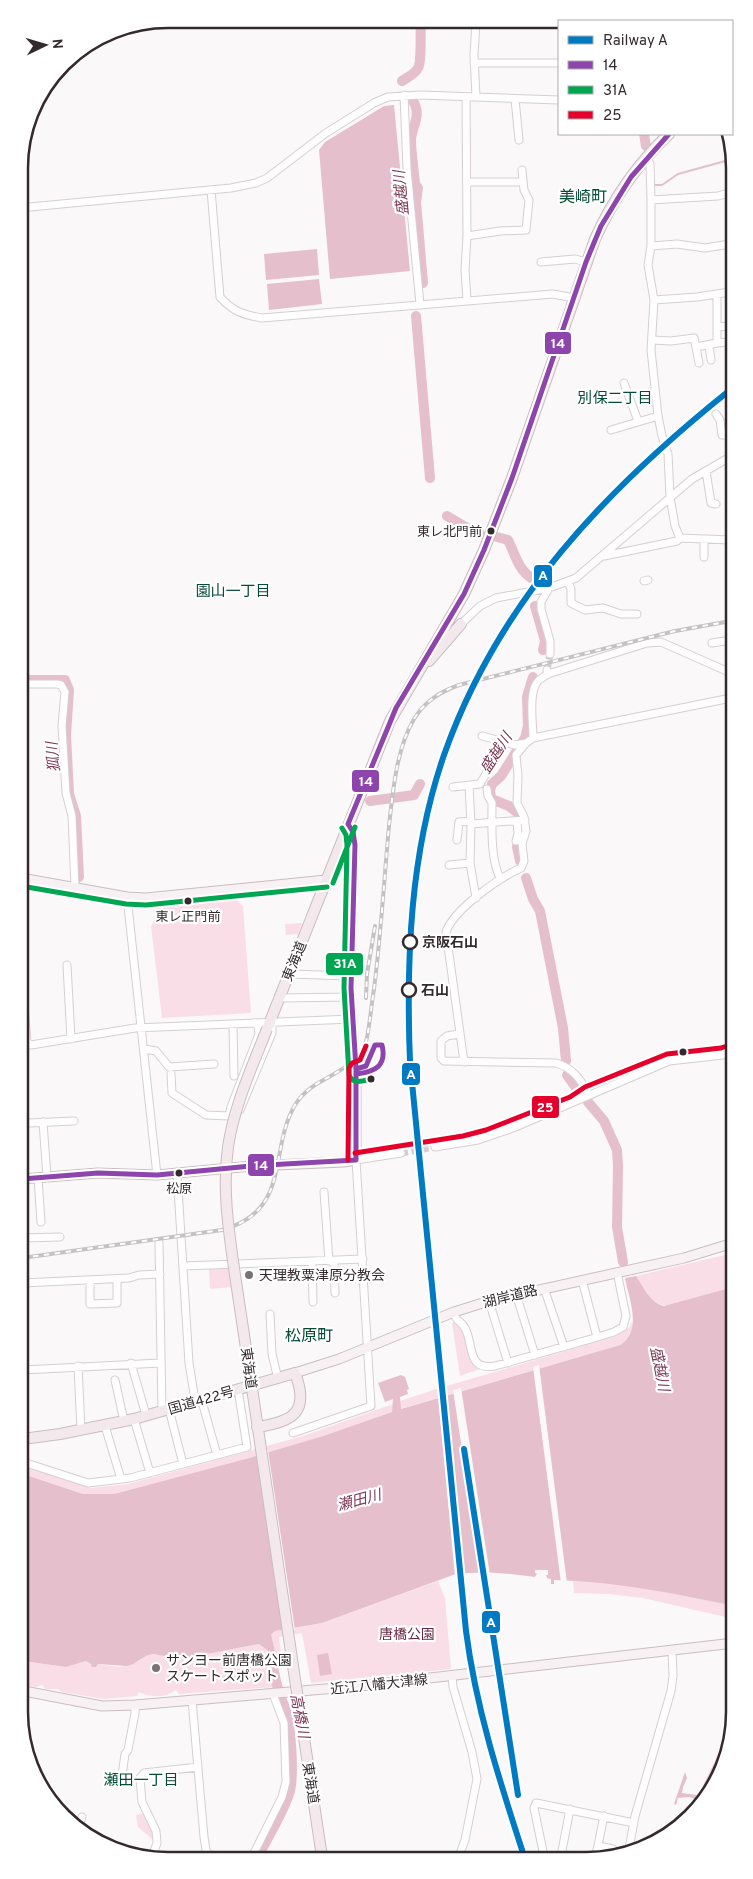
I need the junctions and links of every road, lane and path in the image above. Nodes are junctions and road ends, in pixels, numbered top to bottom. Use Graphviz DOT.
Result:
graph roads {
  1 [pos="476,28"];
  2 [pos="474,63"];
  3 [pos="558,63"];
  4 [pos="404,95"];
  5 [pos="466,97"];
  6 [pos="476,98"];
  7 [pos="515,98"];
  8 [pos="558,100"];
  9 [pos="669,135"];
  10 [pos="519,140"];
  11 [pos="647,157"];
  12 [pos="522,170"];
  13 [pos="467,182"];
  14 [pos="523,182"];
  15 [pos="210,190"];
  16 [pos="726,194"];
  17 [pos="651,200"];
  18 [pos="28,207"];
  19 [pos="467,236"];
  20 [pos="726,245"];
  21 [pos="651,246"];
  22 [pos="541,262"];
  23 [pos="586,262"];
  24 [pos="726,293"];
  25 [pos="717,294"];
  26 [pos="574,298"];
  27 [pos="467,300"];
  28 [pos="654,300"];
  29 [pos="420,304"];
  30 [pos="726,326"];
  31 [pos="717,327"];
  32 [pos="652,340"];
  33 [pos="726,342"];
  34 [pos="717,343"];
  35 [pos="709,345"];
  36 [pos="696,347"];
  37 [pos="712,360"];
  38 [pos="699,363"];
  39 [pos="624,383"];
  40 [pos="716,414"];
  41 [pos="658,416"];
  42 [pos="638,421"];
  43 [pos="611,430"];
  44 [pos="726,435"];
  45 [pos="726,460"];
  46 [pos="706,471"];
  47 [pos="670,497"];
  48 [pos="716,504"];
  49 [pos="680,538"];
  50 [pos="704,539"];
  51 [pos="726,540"];
  52 [pos="601,557"];
  53 [pos="704,558"];
  54 [pos="568,582"];
  55 [pos="549,588"];
  56 [pos="637,614"];
  57 [pos="450,618"];
  58 [pos="461,624"];
  59 [pos="438,638"];
  60 [pos="726,641"];
  61 [pos="712,643"];
  62 [pos="550,654"];
  63 [pos="419,670"];
  64 [pos="726,671"];
  65 [pos="28,684"];
  66 [pos="726,699"];
  67 [pos="482,736"];
  68 [pos="534,738"];
  69 [pos="504,743"];
  70 [pos="523,744"];
  71 [pos="469,785"];
  72 [pos="453,787"];
  73 [pos="487,789"];
  74 [pos="521,821"];
  75 [pos="471,823"];
  76 [pos="492,823"];
  77 [pos="348,824"];
  78 [pos="457,840"];
  79 [pos="516,840"];
  80 [pos="470,863"];
  81 [pos="449,865"];
  82 [pos="28,879"];
  83 [pos="501,879"];
  84 [pos="326,880"];
  85 [pos="75,887"];
  86 [pos="127,898"];
  87 [pos="476,898"];
  88 [pos="67,965"];
  89 [pos="289,974"];
  90 [pos="351,976"];
  91 [pos="351,997"];
  92 [pos="279,998"];
  93 [pos="352,1019"];
  94 [pos="254,1023"];
  95 [pos="233,1024"];
  96 [pos="142,1028"];
  97 [pos="265,1028"];
  98 [pos="459,1034"];
  99 [pos="71,1038"];
  100 [pos="29,1044"];
  101 [pos="144,1049"];
  102 [pos="725,1054"];
  103 [pos="464,1062"];
  104 [pos="214,1064"];
  105 [pos="356,1069"];
  106 [pos="171,1074"];
  107 [pos="234,1076"];
  108 [pos="588,1094"];
  109 [pos="231,1117"];
  110 [pos="74,1121"];
  111 [pos="43,1122"];
  112 [pos="29,1123"];
  113 [pos="435,1148"];
  114 [pos="400,1153"];
  115 [pos="356,1160"];
  116 [pos="226,1168"];
  117 [pos="177,1173"];
  118 [pos="157,1175"];
  119 [pos="42,1178"];
  120 [pos="28,1179"];
  121 [pos="324,1192"];
  122 [pos="41,1222"];
  123 [pos="60,1237"];
  124 [pos="28,1238"];
  125 [pos="159,1242"];
  126 [pos="725,1246"];
  127 [pos="363,1259"];
  128 [pos="332,1261"];
  129 [pos="312,1262"];
  130 [pos="234,1265"];
  131 [pos="183,1266"];
  132 [pos="617,1272"];
  133 [pos="160,1274"];
  134 [pos="117,1279"];
  135 [pos="90,1280"];
  136 [pos="582,1280"];
  137 [pos="28,1283"];
  138 [pos="544,1288"];
  139 [pos="335,1293"];
  140 [pos="516,1294"];
  141 [pos="489,1301"];
  142 [pos="313,1302"];
  143 [pos="454,1312"];
  144 [pos="270,1314"];
  145 [pos="597,1337"];
  146 [pos="564,1347"];
  147 [pos="369,1348"];
  148 [pos="536,1354"];
  149 [pos="508,1362"];
  150 [pos="131,1363"];
  151 [pos="160,1363"];
  152 [pos="78,1366"];
  153 [pos="28,1370"];
  154 [pos="295,1373"];
  155 [pos="278,1379"];
  156 [pos="115,1380"];
  157 [pos="238,1389"];
  158 [pos="252,1390"];
  159 [pos="199,1401"];
  160 [pos="165,1410"];
  161 [pos="146,1415"];
  162 [pos="129,1420"];
  163 [pos="105,1426"];
  164 [pos="257,1428"];
  165 [pos="81,1430"];
  166 [pos="293,1433"];
  167 [pos="28,1438"];
  168 [pos="217,1455"];
  169 [pos="28,1464"];
  170 [pos="183,1464"];
  171 [pos="150,1473"];
  172 [pos="121,1479"];
  173 [pos="725,1643"];
  174 [pos="672,1650"];
  175 [pos="452,1675"];
  176 [pos="28,1692"];
  177 [pos="278,1693"];
  178 [pos="192,1700"];
  179 [pos="135,1705"];
  180 [pos="198,1768"];
  181 [pos="122,1776"];
  182 [pos="570,1810"];
  183 [pos="604,1816"];
  184 [pos="82,1817"];
  185 [pos="81,1821"];
  186 [pos="634,1822"];
  187 [pos="630,1844"];
  188 [pos="598,1846"];
  189 [pos="612,1849"];
  190 [pos="154,1851"];
  191 [pos="597,1851"];
  192 [pos="207,1852"];
  193 [pos="254,1852"];
  194 [pos="321,1852"];
  195 [pos="460,1852"];
  196 [pos="543,1852"];
  197 [pos="562,1852"];
  1 -- 2 [label="street"];
  2 -- 3 [label="street"];
  2 -- 6 [label="street"];
  4 -- 5 [label="street"];
  4 -- 15 [label="street"];
  4 -- 29 [label="street"];
  5 -- 6 [label="street"];
  5 -- 13 [label="street"];
  6 -- 7 [label="street"];
  7 -- 8 [label="street"];
  7 -- 10 [label="street"];
  9 -- 11 [label="highway, 東海道"];
  11 -- 17 [label="street"];
  11 -- 23 [label="highway, 東海道"];
  12 -- 14 [label="street"];
  13 -- 14 [label="street"];
  13 -- 19 [label="street"];
  14 -- 19 [label="street"];
  15 -- 18 [label="street"];
  15 -- 29 [label="street"];
  16 -- 17 [label="street"];
  17 -- 21 [label="street"];
  19 -- 27 [label="street"];
  20 -- 21 [label="street"];
  21 -- 28 [label="street"];
  22 -- 23 [label="street"];
  23 -- 26 [label="highway, 東海道"];
  24 -- 25 [label="street"];
  25 -- 28 [label="street"];
  25 -- 31 [label="street"];
  26 -- 27 [label="street"];
  26 -- 57 [label="highway, 東海道"];
  27 -- 29 [label="street"];
  28 -- 32 [label="street"];
  30 -- 31 [label="street"];
  31 -- 34 [label="street"];
  32 -- 36 [label="street"];
  32 -- 41 [label="street"];
  33 -- 34 [label="street"];
  34 -- 35 [label="street"];
  35 -- 36 [label="street"];
  35 -- 37 [label="street"];
  36 -- 38 [label="street"];
  39 -- 42 [label="street"];
  40 -- 44 [label="street"];
  41 -- 42 [label="street"];
  41 -- 47 [label="street"];
  42 -- 43 [label="street"];
  45 -- 46 [label="street"];
  46 -- 47 [label="street"];
  46 -- 48 [label="street"];
  47 -- 49 [label="street"];
  47 -- 52 [label="street"];
  49 -- 50 [label="street"];
  49 -- 52 [label="street"];
  50 -- 51 [label="street"];
  50 -- 53 [label="street"];
  52 -- 54 [label="street"];
  54 -- 55 [label="street"];
  54 -- 56 [label="street"];
  55 -- 58 [label="street"];
  55 -- 62 [label="street"];
  57 -- 58 [label="highway"];
  57 -- 59 [label="highway, 東海道"];
  58 -- 59 [label="highway"];
  58 -- 63 [label="highway"];
  59 -- 63 [label="highway, 東海道"];
  60 -- 61 [label="street"];
  63 -- 77 [label="highway, 東海道"];
  64 -- 68 [label="street"];
  65 -- 85 [label="street"];
  66 -- 68 [label="street"];
  67 -- 69 [label="street"];
  68 -- 70 [label="street"];
  69 -- 70 [label="street"];
  69 -- 71 [label="street"];
  70 -- 74 [label="street"];
  71 -- 72 [label="street"];
  71 -- 75 [label="street"];
  73 -- 76 [label="street"];
  74 -- 76 [label="street"];
  74 -- 79 [label="street"];
  74 -- 83 [label="street"];
  75 -- 76 [label="street"];
  75 -- 78 [label="street"];
  75 -- 80 [label="street"];
  76 -- 83 [label="street"];
  77 -- 84 [label="highway, 東海道"];
  77 -- 90 [label="street"];
  80 -- 81 [label="street"];
  80 -- 87 [label="street"];
  82 -- 85 [label="main road"];
  83 -- 87 [label="street"];
  84 -- 86 [label="main road"];
  84 -- 89 [label="highway, 東海道"];
  85 -- 86 [label="main road"];
  86 -- 96 [label="street"];
  87 -- 98 [label="street"];
  88 -- 99 [label="street"];
  89 -- 90 [label="street"];
  89 -- 92 [label="highway, 東海道"];
  90 -- 91 [label="street"];
  91 -- 92 [label="street"];
  91 -- 93 [label="street"];
  92 -- 97 [label="highway, 東海道"];
  93 -- 97 [label="street"];
  93 -- 105 [label="street"];
  94 -- 95 [label="street"];
  94 -- 97 [label="street"];
  94 -- 97 [label="street"];
  95 -- 96 [label="street"];
  95 -- 107 [label="street"];
  96 -- 99 [label="street"];
  96 -- 101 [label="street"];
  97 -- 109 [label="street"];
  97 -- 109 [label="street"];
  97 -- 158 [label="highway, 東海道, bridge"];
  98 -- 103 [label="street"];
  98 -- 103 [label="street"];
  99 -- 100 [label="street"];
  101 -- 104 [label="street"];
  101 -- 118 [label="street"];
  102 -- 108 [label="street"];
  103 -- 108 [label="street"];
  105 -- 115 [label="main road"];
  106 -- 109 [label="street"];
  108 -- 113 [label="street"];
  109 -- 116 [label="street"];
  110 -- 111 [label="street"];
  111 -- 112 [label="street"];
  111 -- 119 [label="street"];
  114 -- 115 [label="street"];
  115 -- 116 [label="main road"];
  115 -- 127 [label="street"];
  116 -- 117 [label="main road"];
  116 -- 130 [label="street"];
  117 -- 118 [label="main road"];
  117 -- 131 [label="street"];
  118 -- 119 [label="main road"];
  119 -- 120 [label="main road"];
  119 -- 122 [label="street"];
  121 -- 128 [label="street"];
  123 -- 124 [label="street"];
  125 -- 133 [label="street"];
  126 -- 132 [label="main road, 湖岸道路"];
  127 -- 128 [label="street"];
  127 -- 147 [label="street"];
  128 -- 129 [label="street"];
  128 -- 139 [label="street"];
  129 -- 130 [label="street"];
  129 -- 142 [label="street"];
  130 -- 131 [label="street"];
  130 -- 158 [label="street"];
  131 -- 159 [label="street"];
  132 -- 136 [label="main road, 湖岸道路"];
  132 -- 145 [label="street"];
  133 -- 134 [label="street"];
  133 -- 151 [label="street"];
  134 -- 135 [label="street"];
  134 -- 135 [label="street"];
  135 -- 137 [label="street"];
  136 -- 138 [label="main road, 湖岸道路"];
  136 -- 145 [label="street"];
  138 -- 140 [label="main road, 湖岸道路"];
  138 -- 146 [label="street"];
  140 -- 141 [label="main road, 湖岸道路"];
  140 -- 148 [label="street"];
  141 -- 143 [label="main road, 湖岸道路"];
  141 -- 149 [label="street"];
  143 -- 147 [label="main road, 湖岸道路"];
  143 -- 149 [label="street"];
  144 -- 155 [label="street"];
  145 -- 146 [label="street"];
  146 -- 148 [label="street"];
  147 -- 154 [label="main road, 湖岸道路"];
  147 -- 166 [label="street"];
  148 -- 149 [label="street"];
  150 -- 151 [label="street"];
  150 -- 152 [label="street"];
  150 -- 161 [label="street"];
  151 -- 160 [label="street"];
  152 -- 153 [label="street"];
  152 -- 165 [label="street"];
  154 -- 155 [label="highway, 国道422号"];
  154 -- 164 [label="highway"];
  155 -- 158 [label="highway, 国道422号"];
  156 -- 162 [label="street"];
  157 -- 158 [label="highway, 国道422号"];
  157 -- 159 [label="highway, 国道422号"];
  157 -- 168 [label="street"];
  158 -- 164 [label="highway, 東海道"];
  159 -- 160 [label="highway, 国道422号"];
  159 -- 168 [label="street"];
  160 -- 161 [label="highway, 国道422号"];
  160 -- 170 [label="street"];
  161 -- 162 [label="highway, 国道422号"];
  162 -- 163 [label="highway, 国道422号"];
  162 -- 171 [label="street"];
  163 -- 165 [label="highway, 国道422号"];
  163 -- 172 [label="street"];
  164 -- 194 [label="highway, 東海道, bridge"];
  165 -- 167 [label="highway, 国道422号"];
  168 -- 170 [label="street"];
  169 -- 172 [label="street"];
  170 -- 171 [label="street"];
  171 -- 172 [label="street"];
  173 -- 174 [label="main road, 近江八幡大津線"];
  174 -- 175 [label="main road, 近江八幡大津線"];
  174 -- 186 [label="street"];
  175 -- 177 [label="main road, 近江八幡大津線"];
  175 -- 195 [label="street"];
  176 -- 179 [label="main road, 近江八幡大津線"];
  177 -- 178 [label="main road, 近江八幡大津線"];
  177 -- 193 [label="street"];
  178 -- 179 [label="main road, 近江八幡大津線"];
  178 -- 180 [label="street"];
  179 -- 181 [label="street"];
  180 -- 190 [label="street"];
  180 -- 192 [label="street"];
  182 -- 183 [label="street"];
  182 -- 196 [label="street"];
  182 -- 197 [label="street"];
  183 -- 186 [label="street"];
  183 -- 188 [label="street"];
  184 -- 185 [label="street"];
  186 -- 187 [label="street"];
  188 -- 189 [label="street"];
  188 -- 191 [label="street"];
}
